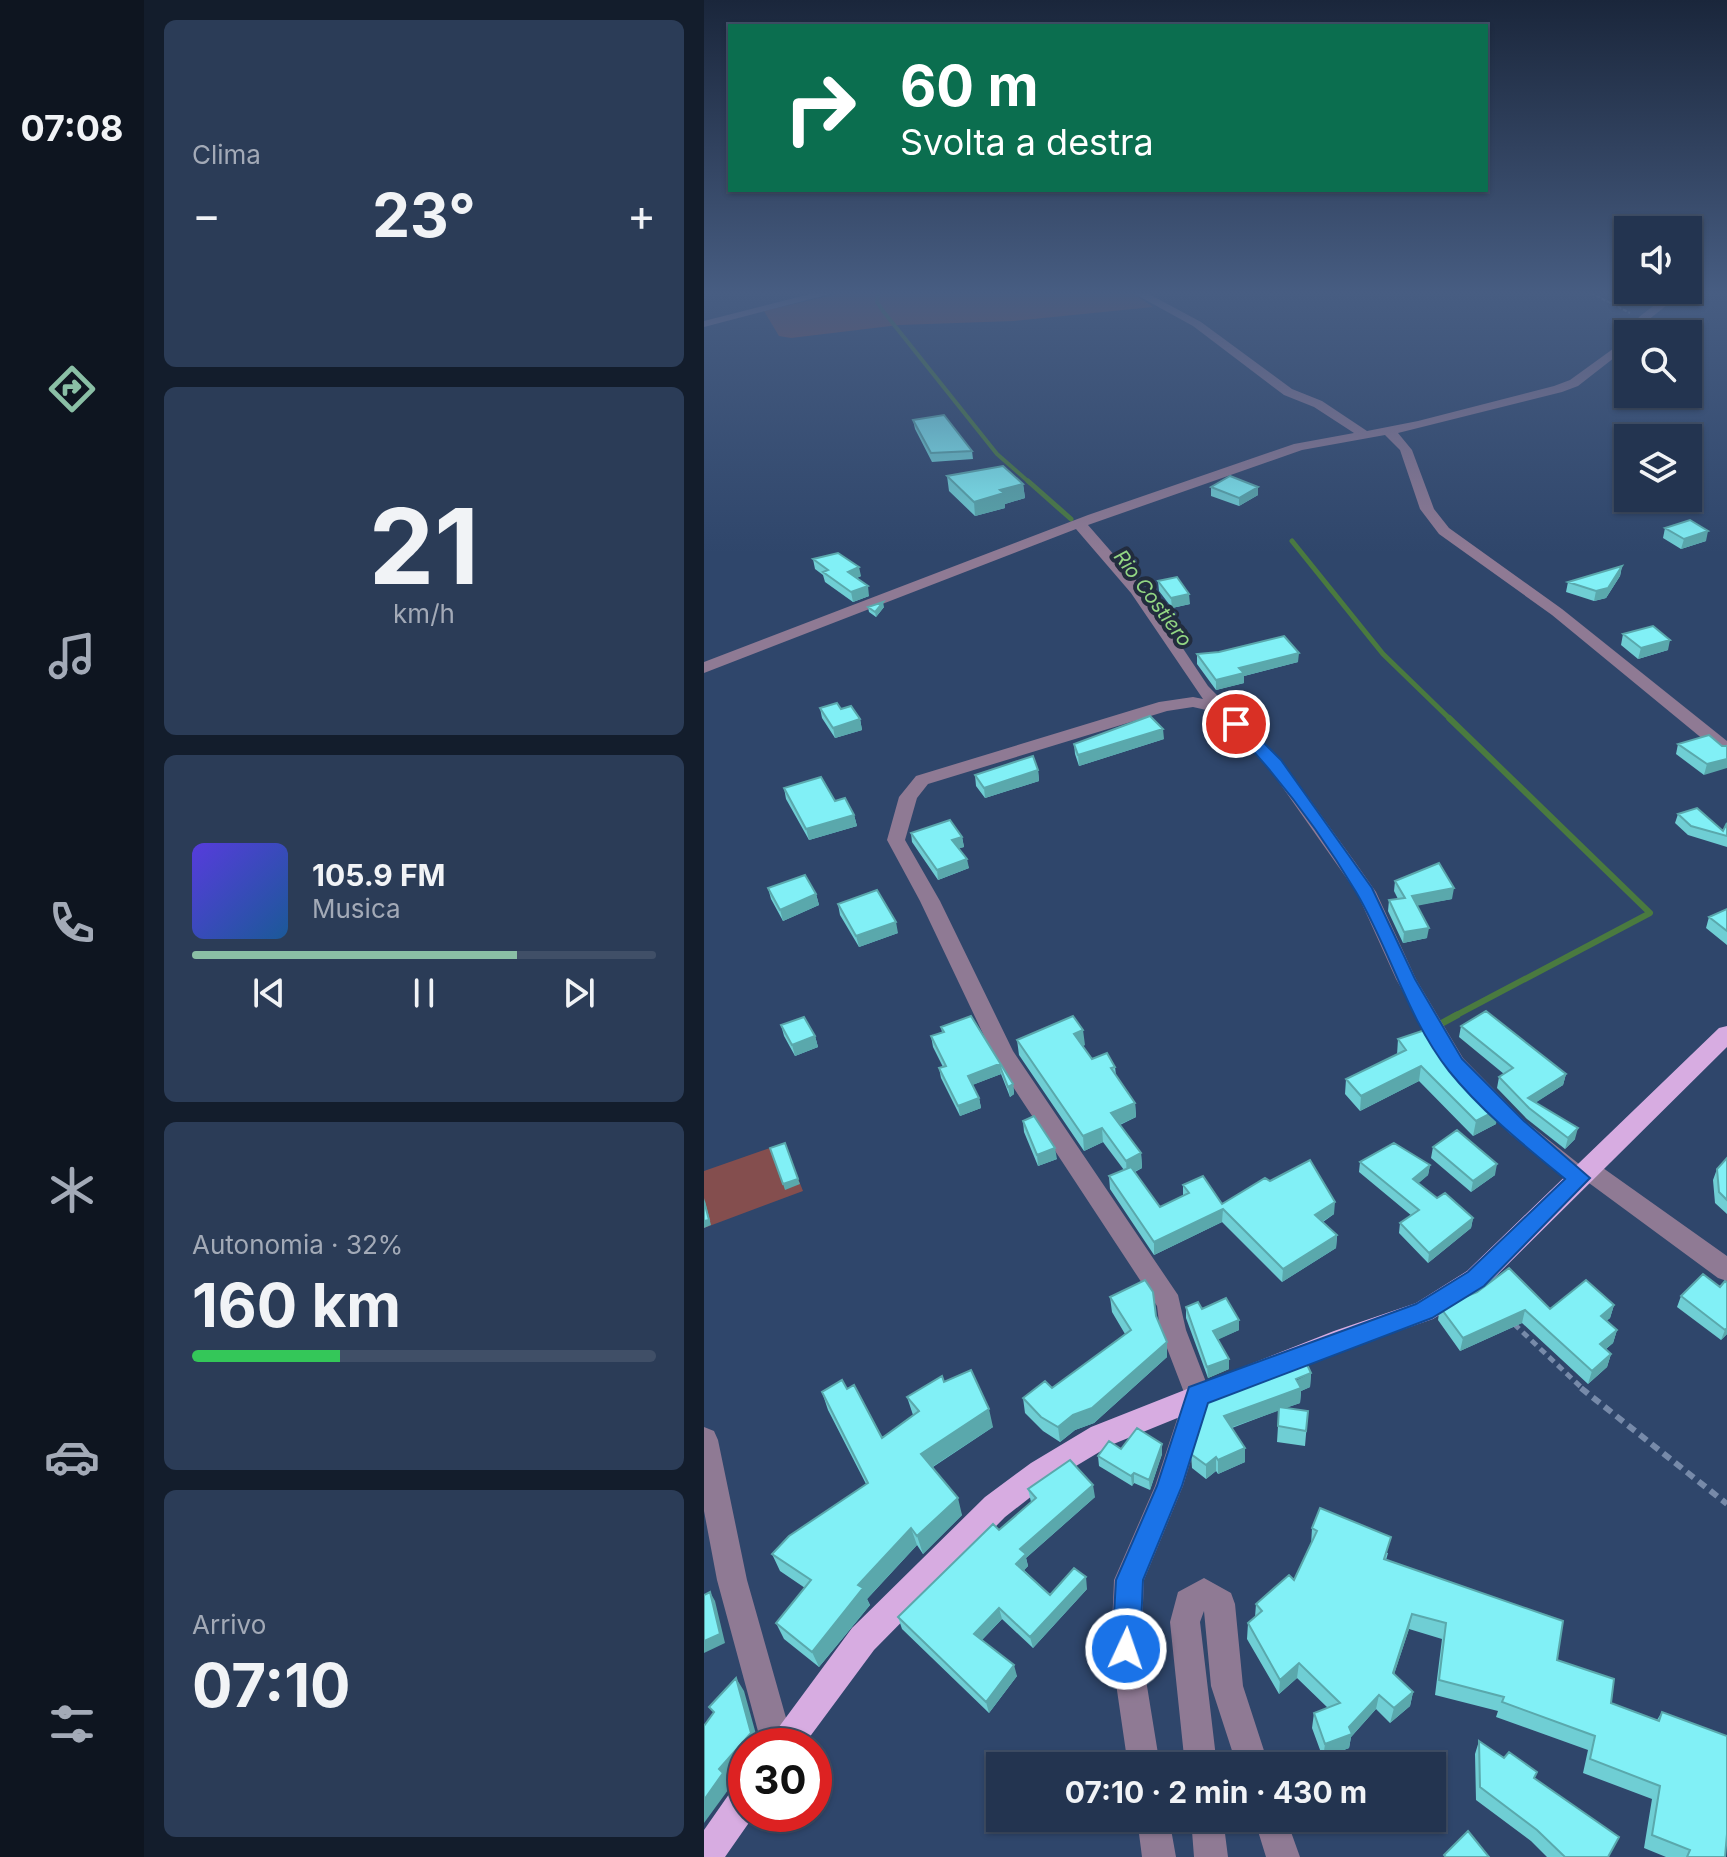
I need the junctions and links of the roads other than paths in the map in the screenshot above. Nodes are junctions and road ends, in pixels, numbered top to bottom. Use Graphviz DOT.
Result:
graph roads {
  1 [pos="1271,380"];
  2 [pos="1578,380"];
  3 [pos="1388,431"];
  4 [pos="1364,434"];
  5 [pos="1079,524"];
  6 [pos="704,668"];
  7 [pos="1222,709"];
  8 [pos="1727,750"];
  9 [pos="1727,1034"];
  10 [pos="1584,1174"];
  11 [pos="1727,1270"];
  12 [pos="1198,1395"];
  13 [pos="704,1440"];
  14 [pos="776,1728"];
  15 [pos="795,1728"];
  16 [pos="1142,1752"];
  17 [pos="1199,1752"];
  18 [pos="1248,1752"];
  19 [pos="728,1824"];
  20 [pos="1155,1832"];
  21 [pos="1208,1832"];
  22 [pos="1275,1832"];
  23 [pos="705,1857"];
  24 [pos="1159,1857"];
  25 [pos="1211,1857"];
  26 [pos="1283,1857"];
  1 -- 4 [label="street"];
  2 -- 3 [label="street"];
  3 -- 4 [label="street"];
  3 -- 8 [label="street"];
  4 -- 5 [label="street"];
  5 -- 6 [label="street"];
  5 -- 7 [label="street"];
  7 -- 10 [label="street"];
  7 -- 12 [label="street"];
  9 -- 10 [label="main road"];
  10 -- 11 [label="street"];
  10 -- 12 [label="main road"];
  12 -- 15 [label="main road"];
  12 -- 16 [label="street"];
  13 -- 14 [label="street"];
  17 -- 18 [label="street"];
  19 -- 23 [label="main road"];
  20 -- 24 [label="street"];
  21 -- 25 [label="street"];
  22 -- 26 [label="street"];
}
